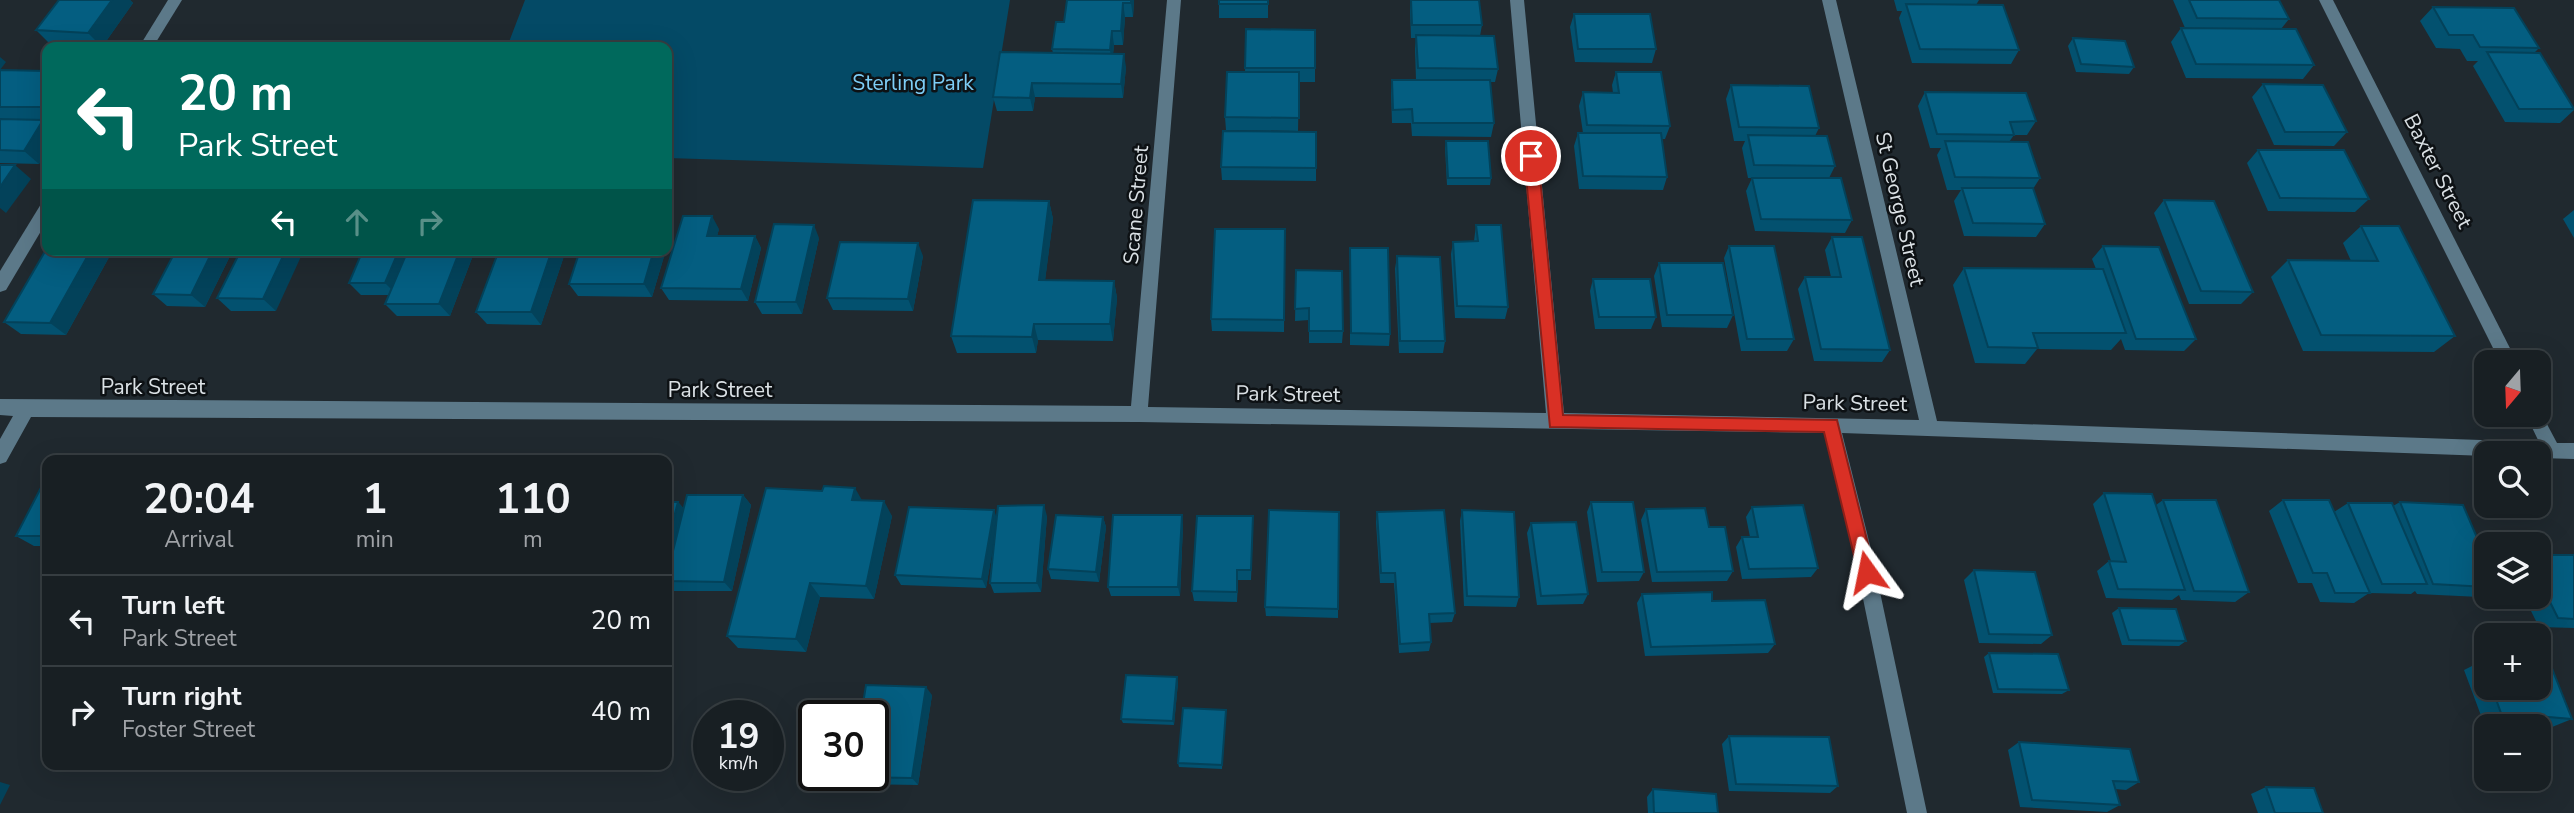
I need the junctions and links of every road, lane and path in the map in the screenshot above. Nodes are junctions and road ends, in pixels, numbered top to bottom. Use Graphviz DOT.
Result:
graph roads {
  1 [pos="175,0"];
  2 [pos="1174,0"];
  3 [pos="1517,0"];
  4 [pos="1829,0"];
  5 [pos="2326,0"];
  6 [pos="149,42"];
  7 [pos="42,216"];
  8 [pos="0,285"];
  9 [pos="2503,350"];
  10 [pos="0,407"];
  11 [pos="26,409"];
  12 [pos="1139,414"];
  13 [pos="1556,422"];
  14 [pos="1831,425"];
  15 [pos="2541,427"];
  16 [pos="1930,428"];
  17 [pos="2552,451"];
  18 [pos="2574,452"];
  19 [pos="0,456"];
  20 [pos="1917,813"];
  1 -- 6 [label="street"];
  2 -- 12 [label="street, Scane Street"];
  3 -- 13 [label="street"];
  4 -- 16 [label="street, St George Street"];
  5 -- 9 [label="street, Baxter Street"];
  7 -- 8 [label="street"];
  10 -- 11 [label="street, Park Street"];
  11 -- 12 [label="street, Park Street"];
  11 -- 19 [label="street"];
  12 -- 13 [label="street, Park Street"];
  13 -- 14 [label="street, Park Street"];
  14 -- 16 [label="street, Park Street"];
  14 -- 20 [label="street"];
  15 -- 17 [label="street"];
  16 -- 17 [label="street, Park Street"];
  17 -- 18 [label="street, Park Street"];
}
